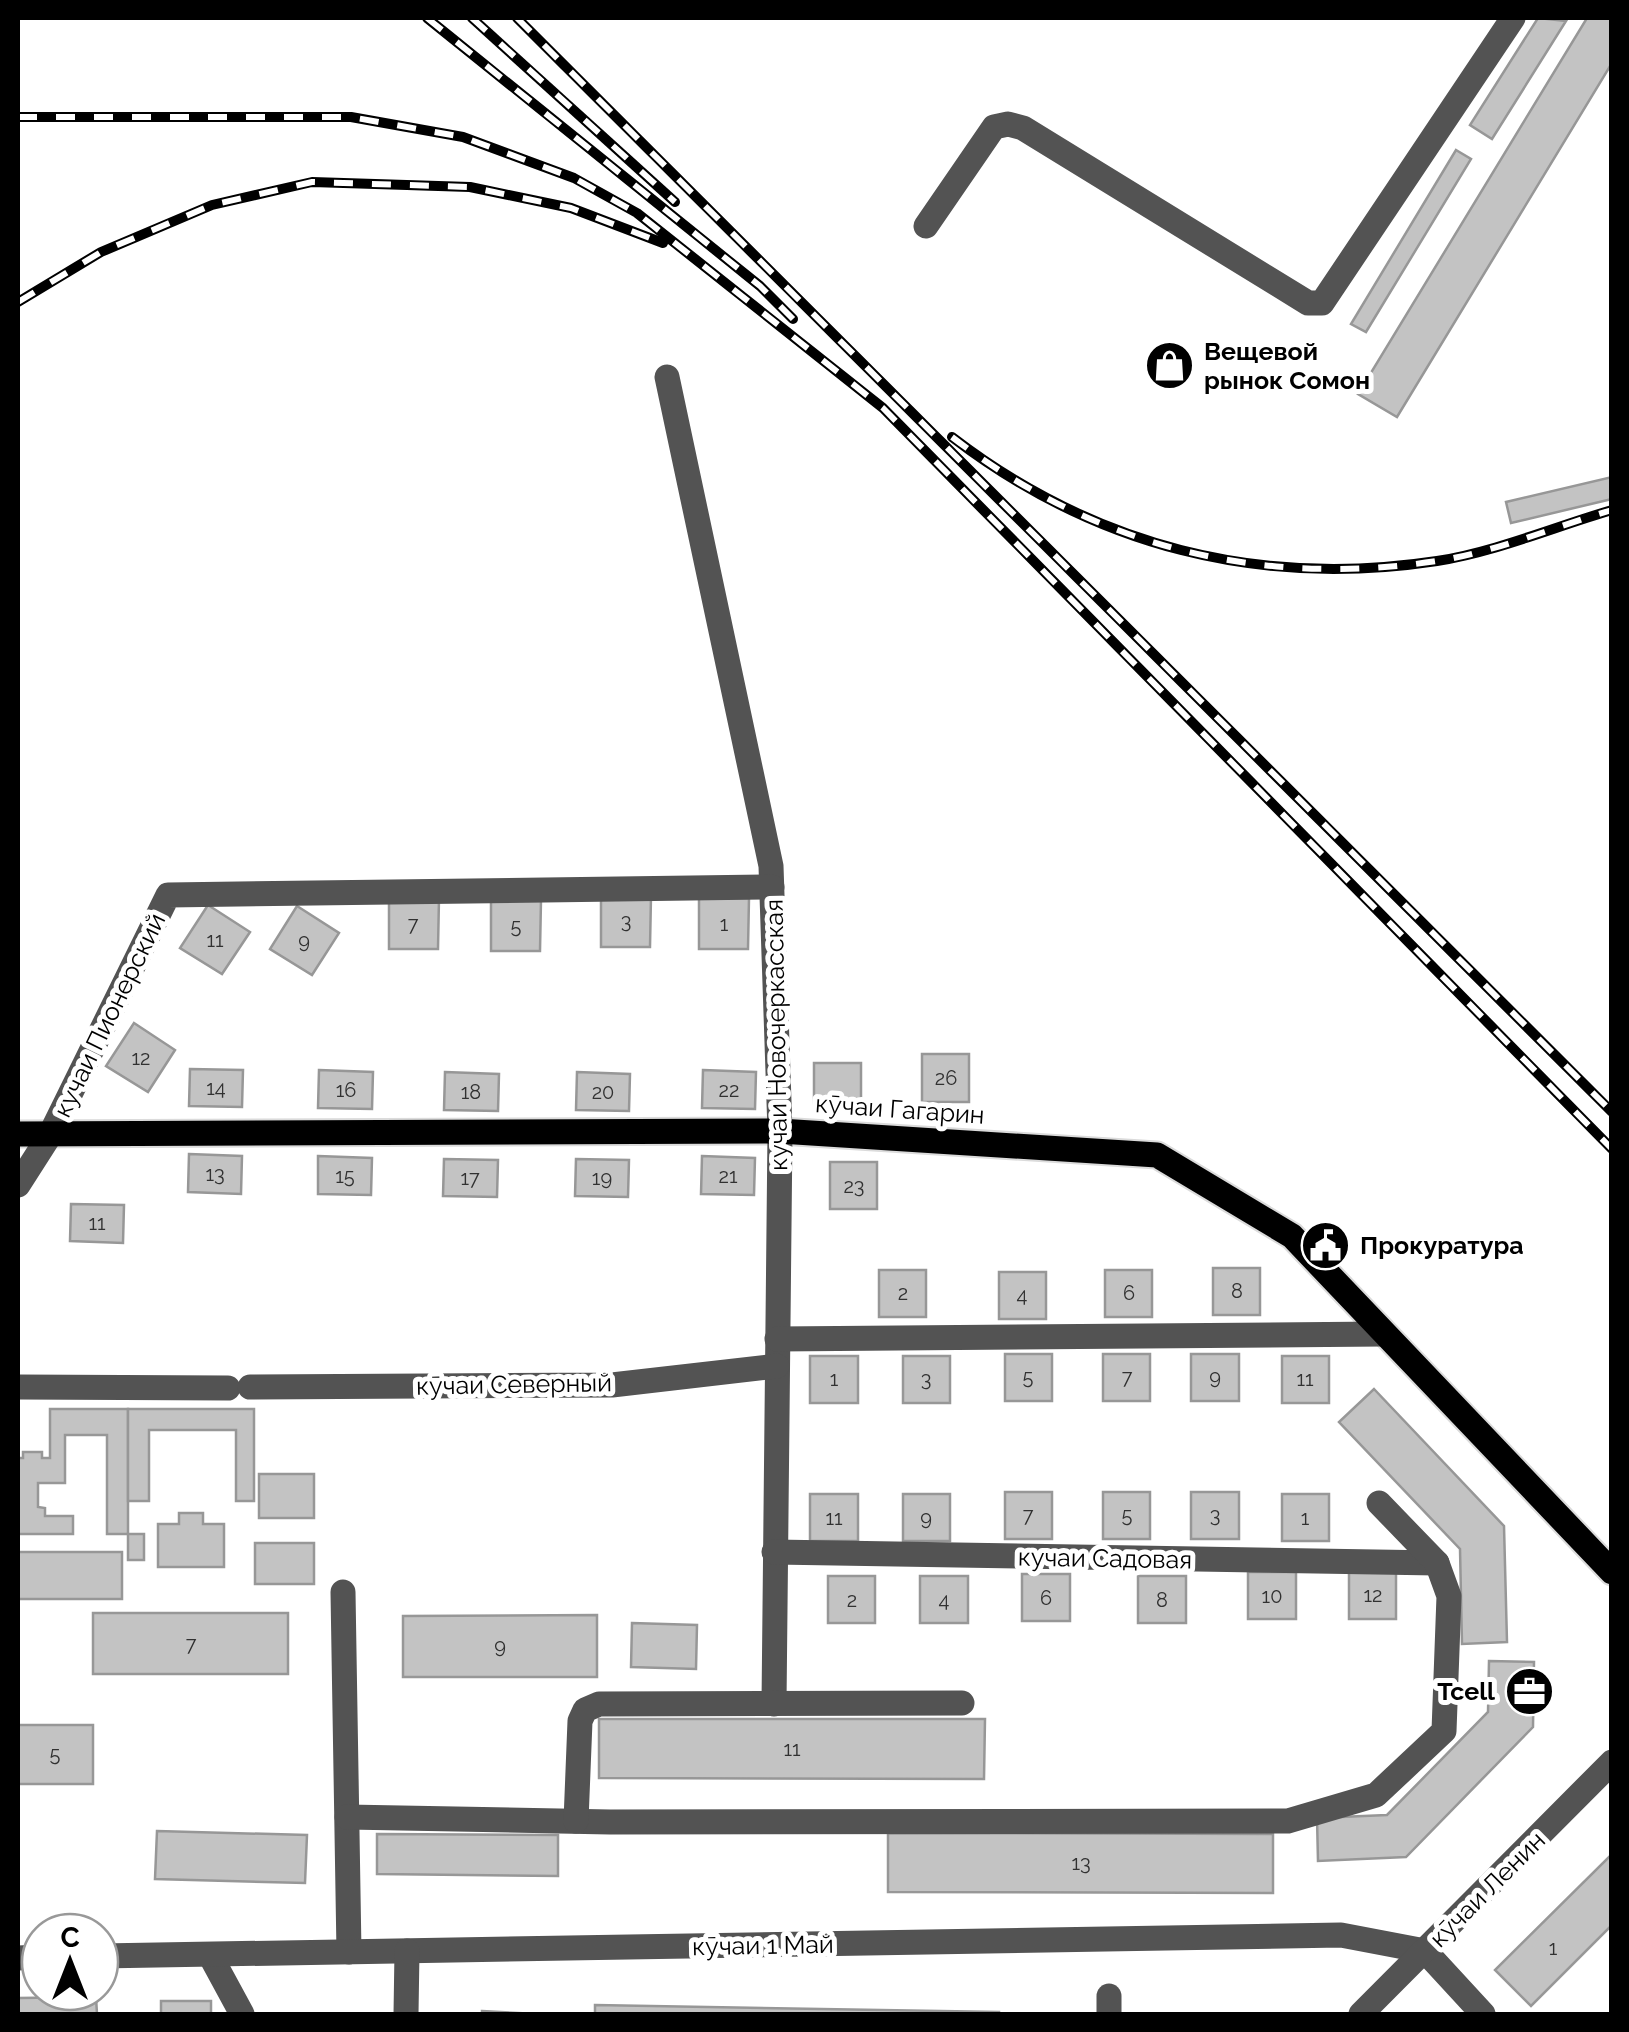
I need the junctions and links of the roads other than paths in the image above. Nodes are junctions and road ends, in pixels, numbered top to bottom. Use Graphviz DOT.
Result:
graph roads {
  1 [pos="1513,18"];
  2 [pos="926,226"];
  3 [pos="667,377"];
  4 [pos="772,887"];
  5 [pos="780,1131"];
  6 [pos="18,1134"];
  7 [pos="50,1134"];
  8 [pos="18,1184"];
  9 [pos="1383,1334"];
  10 [pos="777,1338"];
  11 [pos="777,1366"];
  12 [pos="18,1387"];
  13 [pos="1379,1503"];
  14 [pos="774,1552"];
  15 [pos="1436,1563"];
  16 [pos="1612,1572"];
  17 [pos="343,1592"];
  18 [pos="962,1703"];
  19 [pos="774,1704"];
  20 [pos="1612,1762"];
  21 [pos="346,1818"];
  22 [pos="576,1822"];
  23 [pos="407,1951"];
  24 [pos="1425,1951"];
  25 [pos="349,1952"];
  26 [pos="210,1954"];
  27 [pos="120,1956"];
  28 [pos="242,2014"];
  29 [pos="406,2014"];
  30 [pos="1361,2014"];
  31 [pos="1483,2014"];
  1 -- 2 [label="street"];
  3 -- 4 [label="street, кучаи Новочеркасская"];
  4 -- 5 [label="street, кучаи Новочеркасская"];
  4 -- 7 [label="street, кучаи Пионерский"];
  5 -- 7 [label="main road, кӯчаи Гагарин"];
  5 -- 9 [label="main road, кӯчаи Гагарин"];
  5 -- 10 [label="street, кучаи Новочеркасская"];
  6 -- 7 [label="main road, кӯчаи Гагарин"];
  7 -- 8 [label="street, кучаи Пионерский"];
  9 -- 10 [label="street"];
  9 -- 16 [label="main road, кӯчаи Гагарин"];
  10 -- 11 [label="street, кучаи Новочеркасская"];
  11 -- 12 [label="street, кӯчаи Северный"];
  11 -- 14 [label="street, кучаи Новочеркасская"];
  13 -- 15 [label="street"];
  14 -- 15 [label="street, кучаи Садовая"];
  14 -- 19 [label="street, кучаи Новочеркасская"];
  15 -- 22 [label="street"];
  17 -- 21 [label="street"];
  18 -- 19 [label="street"];
  19 -- 22 [label="street"];
  20 -- 24 [label="street, кӯчаи Ленин"];
  21 -- 22 [label="street"];
  21 -- 25 [label="street"];
  23 -- 24 [label="street, кӯчаи 1 Май"];
  23 -- 25 [label="street, кӯчаи 1 Май"];
  23 -- 29 [label="street"];
  24 -- 30 [label="street, кӯчаи Ленин"];
  24 -- 31 [label="street"];
  25 -- 26 [label="street, кӯчаи 1 Май"];
  26 -- 27 [label="street, кӯчаи 1 Май"];
  26 -- 28 [label="street"];
}
